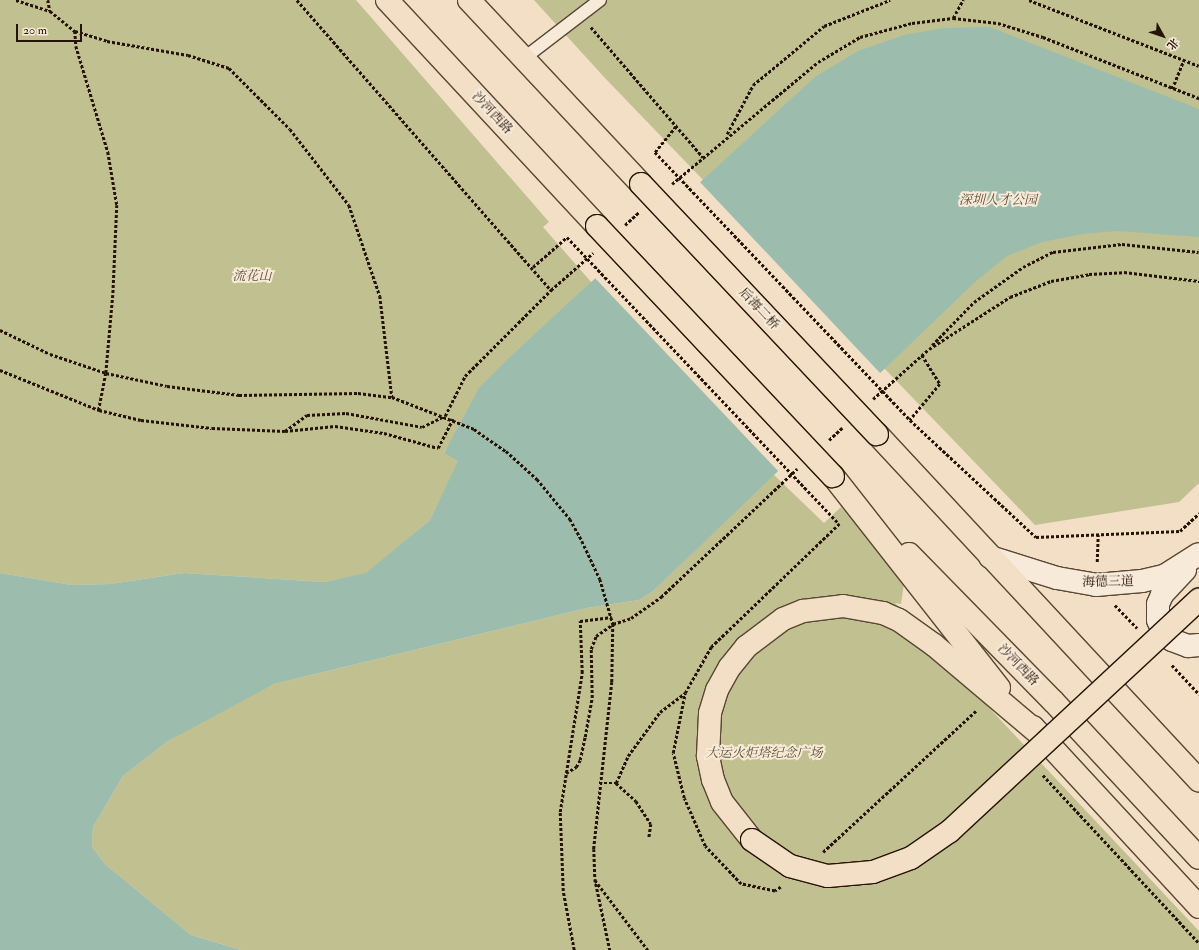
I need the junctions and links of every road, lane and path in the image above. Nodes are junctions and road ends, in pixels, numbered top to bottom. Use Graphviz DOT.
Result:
graph roads {
  1 [pos="16,0"];
  2 [pos="48,0"];
  3 [pos="297,0"];
  4 [pos="387,0"];
  5 [pos="469,0"];
  6 [pos="600,0"];
  7 [pos="890,0"];
  8 [pos="963,0"];
  9 [pos="1029,0"];
  10 [pos="50,11"];
  11 [pos="953,18"];
  12 [pos="75,31"];
  13 [pos="598,36"];
  14 [pos="524,59"];
  15 [pos="1184,60"];
  16 [pos="1199,66"];
  17 [pos="1172,89"];
  18 [pos="1199,98"];
  19 [pos="677,125"];
  20 [pos="726,136"];
  21 [pos="703,157"];
  22 [pos="668,187"];
  23 [pos="645,207"];
  24 [pos="622,228"];
  25 [pos="599,248"];
  26 [pos="1199,252"];
  27 [pos="533,267"];
  28 [pos="1199,281"];
  29 [pos="551,290"];
  30 [pos="0,330"];
  31 [pos="929,349"];
  32 [pos="0,370"];
  33 [pos="106,373"];
  34 [pos="392,397"];
  35 [pos="99,410"];
  36 [pos="446,416"];
  37 [pos="453,419"];
  38 [pos="910,420"];
  39 [pos="285,431"];
  40 [pos="803,464"];
  41 [pos="833,476"];
  42 [pos="1199,513"];
  43 [pos="1098,535"];
  44 [pos="1199,555"];
  45 [pos="990,557"];
  46 [pos="1096,584"];
  47 [pos="1199,600"];
  48 [pos="612,617"];
  49 [pos="613,624"];
  50 [pos="1199,645"];
  51 [pos="685,693"];
  52 [pos="980,707"];
  53 [pos="1043,737"];
  54 [pos="1039,770"];
  55 [pos="566,774"];
  56 [pos="1199,781"];
  57 [pos="599,783"];
  58 [pos="616,783"];
  59 [pos="649,838"];
  60 [pos="821,854"];
  61 [pos="1199,858"];
  62 [pos="595,879"];
  63 [pos="787,882"];
  64 [pos="1199,907"];
  65 [pos="1199,943"];
  66 [pos="574,950"];
  67 [pos="610,950"];
  68 [pos="648,950"];
  1 -- 10 [label="path"];
  2 -- 10 [label="path"];
  3 -- 27 [label="path"];
  4 -- 41 [label="main road, 沙河西路, bridge"];
  5 -- 14 [label="main road"];
  6 -- 14 [label="lane"];
  7 -- 20 [label="path"];
  8 -- 11 [label="path"];
  9 -- 15 [label="path"];
  10 -- 12 [label="path"];
  11 -- 17 [label="path"];
  11 -- 20 [label="path"];
  12 -- 33 [label="path"];
  12 -- 34 [label="path"];
  13 -- 19 [label="path"];
  14 -- 45 [label="main road, 后海二桥, bridge"];
  15 -- 16 [label="path"];
  15 -- 17 [label="path"];
  17 -- 18 [label="path"];
  19 -- 21 [label="path"];
  19 -- 38 [label="path, bridge"];
  20 -- 21 [label="path"];
  21 -- 22 [label="path"];
  23 -- 24 [label="path"];
  25 -- 29 [label="path"];
  26 -- 31 [label="path"];
  27 -- 29 [label="path"];
  27 -- 51 [label="path, bridge"];
  28 -- 31 [label="path"];
  29 -- 36 [label="path"];
  30 -- 33 [label="path"];
  31 -- 38 [label="path"];
  32 -- 35 [label="path"];
  33 -- 34 [label="path"];
  33 -- 35 [label="path"];
  34 -- 36 [label="path"];
  35 -- 39 [label="path"];
  36 -- 37 [label="path"];
  36 -- 39 [label="path"];
  37 -- 39 [label="path"];
  37 -- 48 [label="path"];
  38 -- 43 [label="path"];
  40 -- 49 [label="path"];
  41 -- 53 [label="main road"];
  41 -- 61 [label="main road, 沙河西路"];
  42 -- 43 [label="path"];
  43 -- 46 [label="path"];
  44 -- 46 [label="main road, 海德三道"];
  44 -- 50 [label="main road"];
  45 -- 46 [label="main road, 海德三道"];
  45 -- 56 [label="main road"];
  47 -- 53 [label="main road, bridge"];
  48 -- 49 [label="path"];
  48 -- 55 [label="path"];
  49 -- 55 [label="path"];
  49 -- 57 [label="path"];
  51 -- 58 [label="path"];
  51 -- 63 [label="path"];
  52 -- 60 [label="path"];
  53 -- 64 [label="main road"];
  54 -- 65 [label="path"];
  55 -- 66 [label="path"];
  57 -- 58 [label="path"];
  57 -- 62 [label="path"];
  58 -- 59 [label="path"];
  62 -- 67 [label="path"];
  62 -- 68 [label="path"];
}
